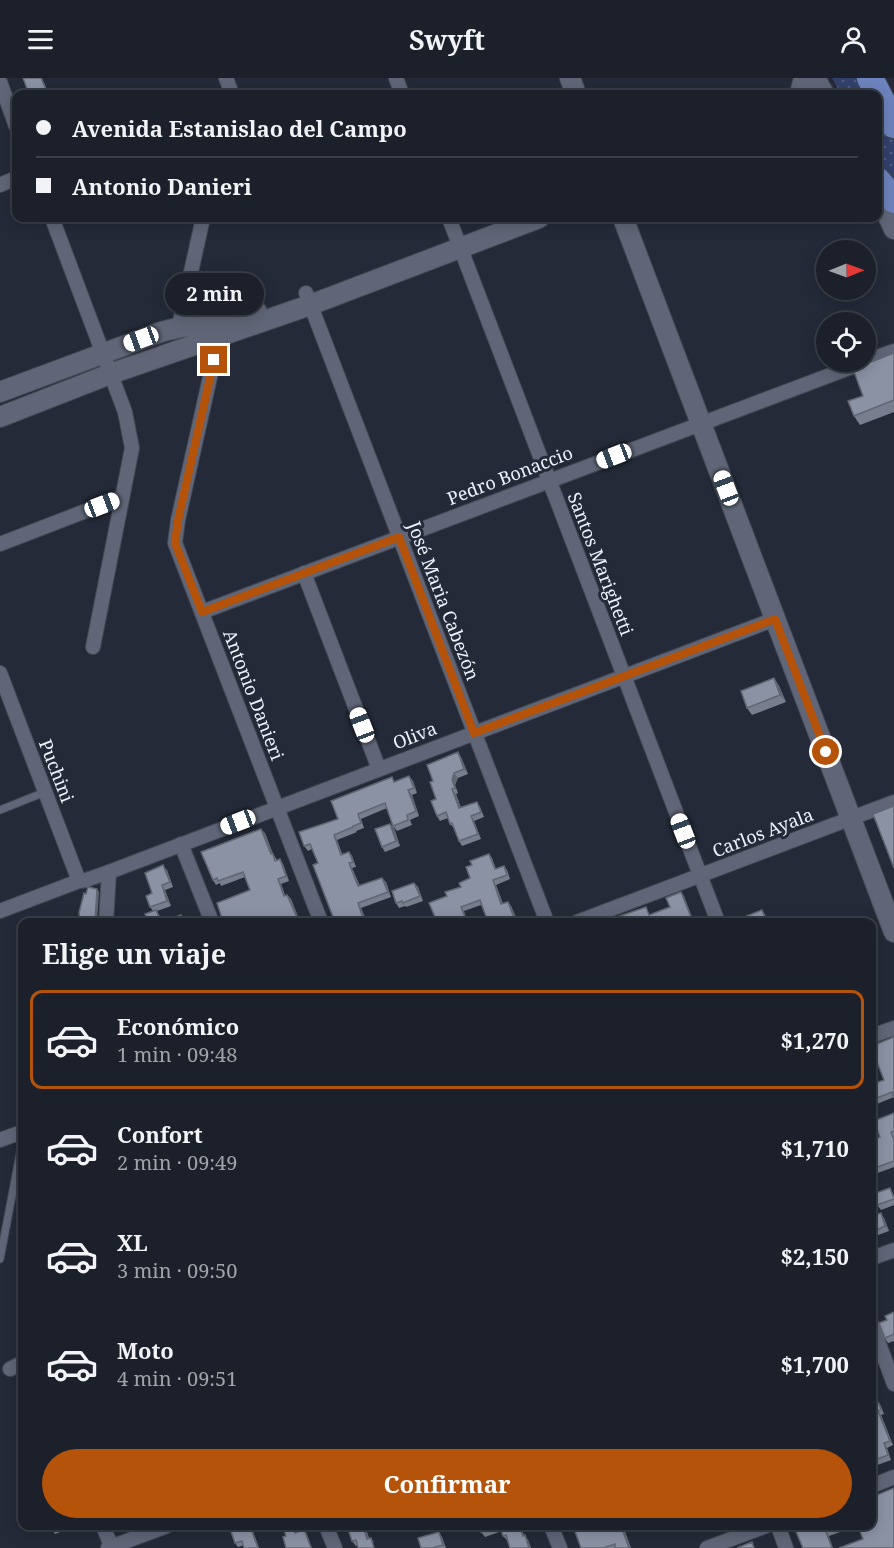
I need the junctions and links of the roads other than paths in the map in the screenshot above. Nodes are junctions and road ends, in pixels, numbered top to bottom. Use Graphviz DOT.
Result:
graph roads {
  1 [pos="0,82"];
  2 [pos="882,102"];
  3 [pos="12,115"];
  4 [pos="894,125"];
  5 [pos="882,186"];
  6 [pos="894,200"];
  7 [pos="882,204"];
  8 [pos="53,222"];
  9 [pos="202,222"];
  10 [pos="451,222"];
  11 [pos="498,222"];
  12 [pos="526,222"];
  13 [pos="625,222"];
  14 [pos="894,229"];
  15 [pos="459,242"];
  16 [pos="308,299"];
  17 [pos="179,327"];
  18 [pos="219,337"];
  19 [pos="894,351"];
  20 [pos="103,353"];
  21 [pos="876,357"];
  22 [pos="836,372"];
  23 [pos="110,374"];
  24 [pos="0,393"];
  25 [pos="0,417"];
  26 [pos="701,423"];
  27 [pos="550,480"];
  28 [pos="122,497"];
  29 [pos="399,537"];
  30 [pos="0,544"];
  31 [pos="304,573"];
  32 [pos="202,612"];
  33 [pos="775,619"];
  34 [pos="93,647"];
  35 [pos="624,676"];
  36 [pos="2,682"];
  37 [pos="474,733"];
  38 [pos="379,769"];
  39 [pos="45,792"];
  40 [pos="894,802"];
  41 [pos="277,808"];
  42 [pos="0,810"];
  43 [pos="851,819"];
  44 [pos="181,844"];
  45 [pos="109,872"];
  46 [pos="700,876"];
  47 [pos="79,881"];
  48 [pos="0,911"];
  49 [pos="106,918"];
  50 [pos="210,918"];
  51 [pos="319,918"];
  52 [pos="545,918"];
  53 [pos="588,918"];
  54 [pos="716,918"];
  55 [pos="894,932"];
  56 [pos="894,1028"];
  57 [pos="876,1035"];
  58 [pos="18,1133"];
  59 [pos="0,1140"];
  60 [pos="18,1164"];
  61 [pos="894,1250"];
  62 [pos="876,1257"];
  63 [pos="0,1259"];
  64 [pos="876,1336"];
  65 [pos="894,1384"];
  66 [pos="894,1477"];
  67 [pos="876,1484"];
  68 [pos="104,1530"];
  69 [pos="157,1530"];
  70 [pos="328,1530"];
  71 [pos="553,1530"];
  72 [pos="755,1530"];
  73 [pos="779,1530"];
  74 [pos="110,1548"];
  75 [pos="335,1548"];
  76 [pos="560,1548"];
  77 [pos="707,1548"];
  78 [pos="786,1548"];
  1 -- 3 [label="street"];
  2 -- 4 [label="highway"];
  5 -- 6 [label="highway"];
  7 -- 14 [label="main road"];
  8 -- 20 [label="street"];
  9 -- 17 [label="street"];
  10 -- 15 [label="street, Santos Marighetti"];
  11 -- 15 [label="main road"];
  12 -- 15 [label="main road"];
  13 -- 26 [label="main road"];
  15 -- 16 [label="main road"];
  15 -- 27 [label="street, Santos Marighetti"];
  16 -- 17 [label="main road"];
  16 -- 18 [label="main road"];
  16 -- 29 [label="street, José Maria Cabezón"];
  17 -- 20 [label="main road"];
  18 -- 23 [label="main road"];
  18 -- 32 [label="street, Antonio Danieri"];
  19 -- 21 [label="street, Pedro Bonaccio"];
  20 -- 23 [label="street"];
  20 -- 24 [label="main road"];
  22 -- 26 [label="street, Pedro Bonaccio"];
  23 -- 25 [label="main road"];
  23 -- 28 [label="street"];
  26 -- 27 [label="street, Pedro Bonaccio"];
  26 -- 33 [label="main road"];
  27 -- 29 [label="street, Pedro Bonaccio"];
  27 -- 35 [label="street, Santos Marighetti"];
  28 -- 30 [label="street"];
  28 -- 34 [label="street"];
  29 -- 31 [label="street, Pedro Bonaccio"];
  29 -- 37 [label="street, José Maria Cabezón"];
  31 -- 32 [label="street, Pedro Bonaccio"];
  31 -- 38 [label="street"];
  32 -- 41 [label="street, Antonio Danieri"];
  33 -- 35 [label="street, Oliva"];
  33 -- 43 [label="main road"];
  35 -- 37 [label="street, Oliva"];
  35 -- 46 [label="street, Santos Marighetti"];
  36 -- 39 [label="street, Puchini"];
  37 -- 38 [label="street, Oliva"];
  37 -- 52 [label="street, José Maria Cabezón"];
  38 -- 41 [label="street, Oliva"];
  39 -- 42 [label="lane"];
  39 -- 47 [label="street, Puchini"];
  40 -- 43 [label="street, Carlos Ayala"];
  41 -- 44 [label="street, Oliva"];
  41 -- 51 [label="street, Antonio Danieri"];
  43 -- 46 [label="street, Carlos Ayala"];
  43 -- 55 [label="main road"];
  44 -- 45 [label="street, Oliva"];
  44 -- 50 [label="street"];
  45 -- 47 [label="street, Oliva"];
  45 -- 49 [label="street"];
  46 -- 53 [label="street, Carlos Ayala"];
  46 -- 54 [label="street, Santos Marighetti"];
  47 -- 48 [label="street, Oliva"];
  56 -- 57 [label="street"];
  58 -- 59 [label="street"];
  60 -- 63 [label="lane"];
  61 -- 62 [label="street"];
  64 -- 65 [label="street"];
  66 -- 67 [label="street"];
  68 -- 74 [label="street"];
  69 -- 74 [label="street"];
  70 -- 75 [label="street"];
  71 -- 76 [label="street"];
  72 -- 77 [label="street"];
  73 -- 78 [label="street"];
}
